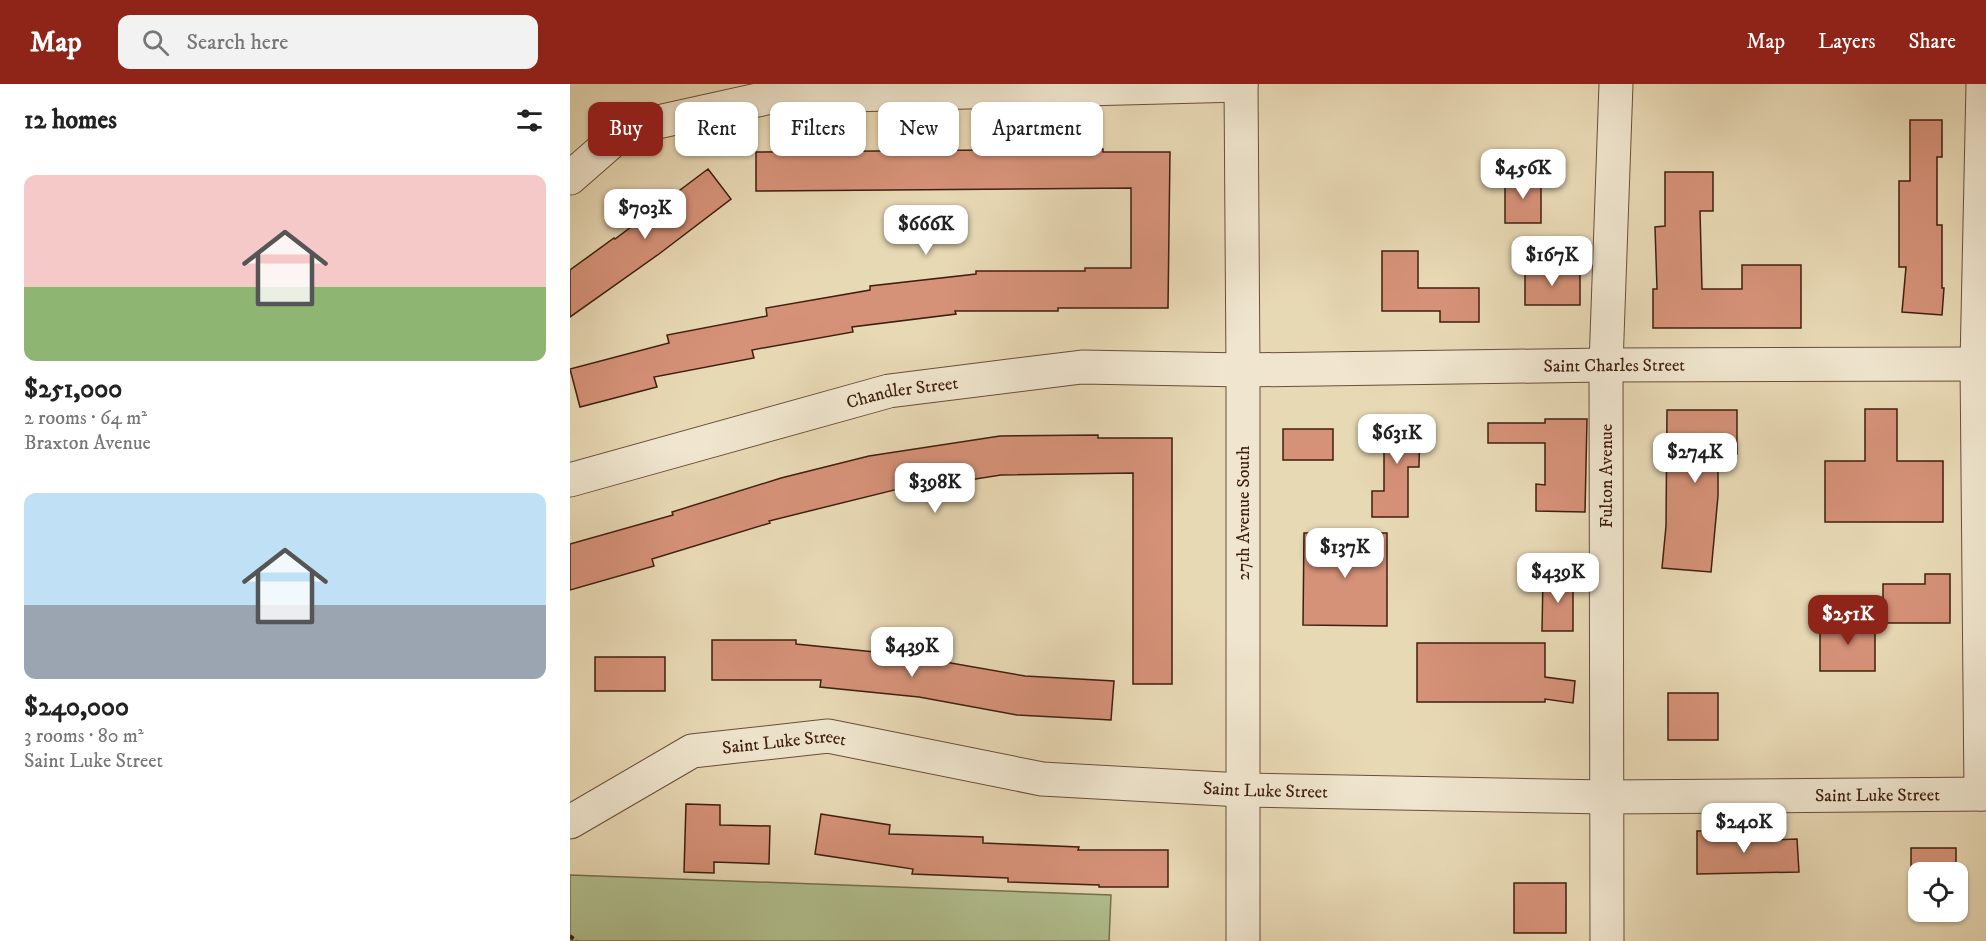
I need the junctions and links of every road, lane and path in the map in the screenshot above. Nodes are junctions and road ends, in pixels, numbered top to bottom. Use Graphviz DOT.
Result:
graph roads {
  1 [pos="1241,84"];
  2 [pos="1616,84"];
  3 [pos="1983,84"];
  4 [pos="570,178"];
  5 [pos="1981,364"];
  6 [pos="1606,365"];
  7 [pos="1243,370"];
  8 [pos="570,480"];
  9 [pos="1242,790"];
  10 [pos="1984,794"];
  11 [pos="1607,797"];
  12 [pos="570,822"];
  13 [pos="570,936"];
  14 [pos="576,941"];
  15 [pos="1242,941"];
  16 [pos="1607,941"];
  1 -- 4 [label="street"];
  1 -- 7 [label="street, 27th Avenue South"];
  2 -- 6 [label="street, Fulton Avenue"];
  3 -- 5 [label="street"];
  5 -- 6 [label="street, Saint Charles Street"];
  5 -- 10 [label="street"];
  6 -- 7 [label="street, Saint Charles Street"];
  6 -- 11 [label="street, Fulton Avenue"];
  7 -- 8 [label="street, Chandler Street"];
  7 -- 9 [label="street, 27th Avenue South"];
  9 -- 11 [label="street, Saint Luke Street"];
  9 -- 12 [label="street, Saint Luke Street"];
  9 -- 15 [label="street, 27th Avenue South"];
  10 -- 11 [label="street, Saint Luke Street"];
  11 -- 16 [label="street, Fulton Avenue"];
  13 -- 14 [label="path"];
}
